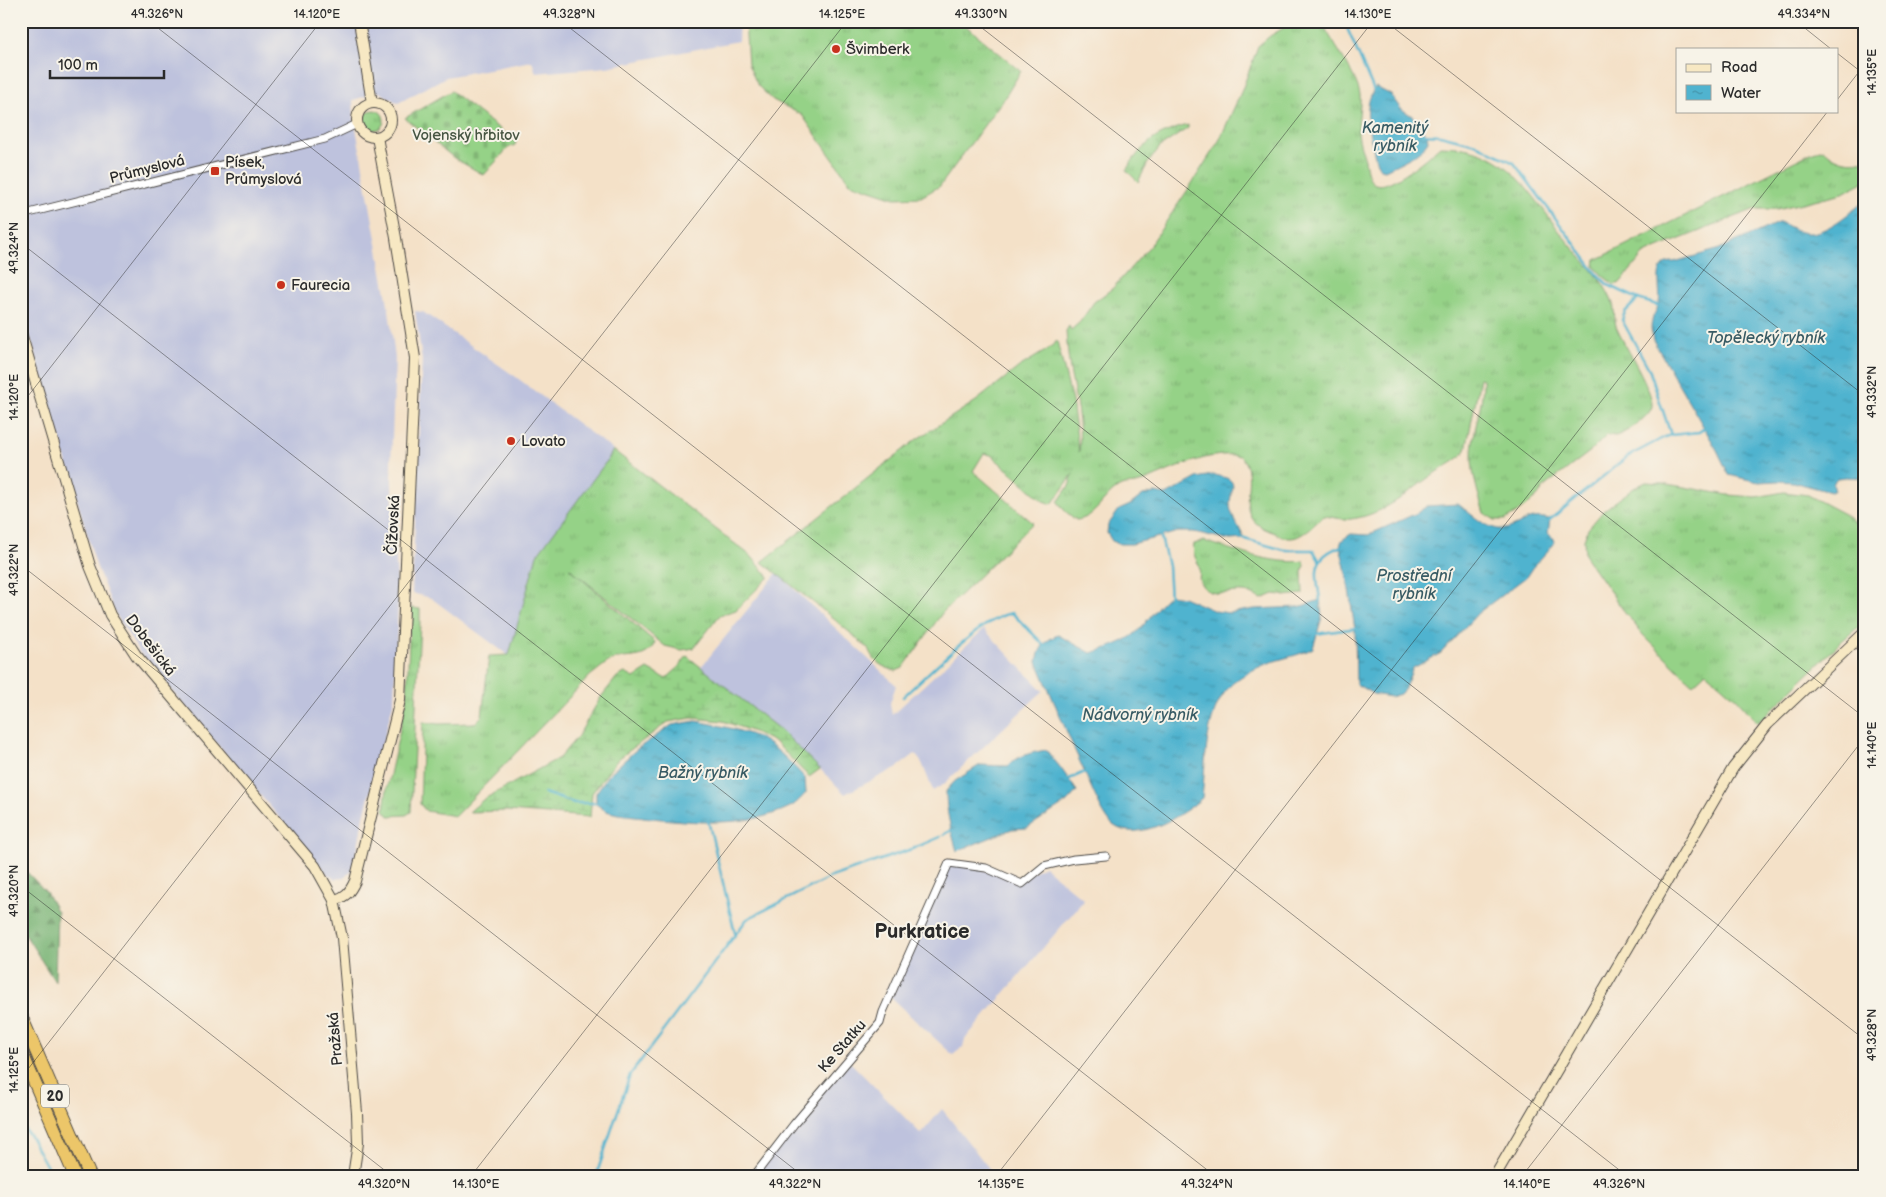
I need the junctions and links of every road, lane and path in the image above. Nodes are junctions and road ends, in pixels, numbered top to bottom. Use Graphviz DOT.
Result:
graph roads {
  1 [pos="359,21"];
  2 [pos="372,103"];
  3 [pos="357,124"];
  4 [pos="377,137"];
  5 [pos="21,215"];
  6 [pos="21,333"];
  7 [pos="1865,632"];
  8 [pos="1106,856"];
  9 [pos="334,900"];
  10 [pos="21,1016"];
  11 [pos="21,1051"];
  12 [pos="75,1176"];
  13 [pos="90,1176"];
  14 [pos="353,1176"];
  15 [pos="754,1176"];
  16 [pos="1495,1176"];
  1 -- 2 [label="street"];
  2 -- 3 [label="street"];
  2 -- 4 [label="street"];
  3 -- 4 [label="street"];
  3 -- 5 [label="street, Průmyslová"];
  4 -- 9 [label="street, Čížovská"];
  6 -- 9 [label="street, Dobešická"];
  7 -- 16 [label="street"];
  8 -- 15 [label="street, Ke Statku"];
  9 -- 14 [label="street, Pražská"];
  10 -- 13 [label="highway, 20"];
  11 -- 12 [label="highway, 20"];
}
